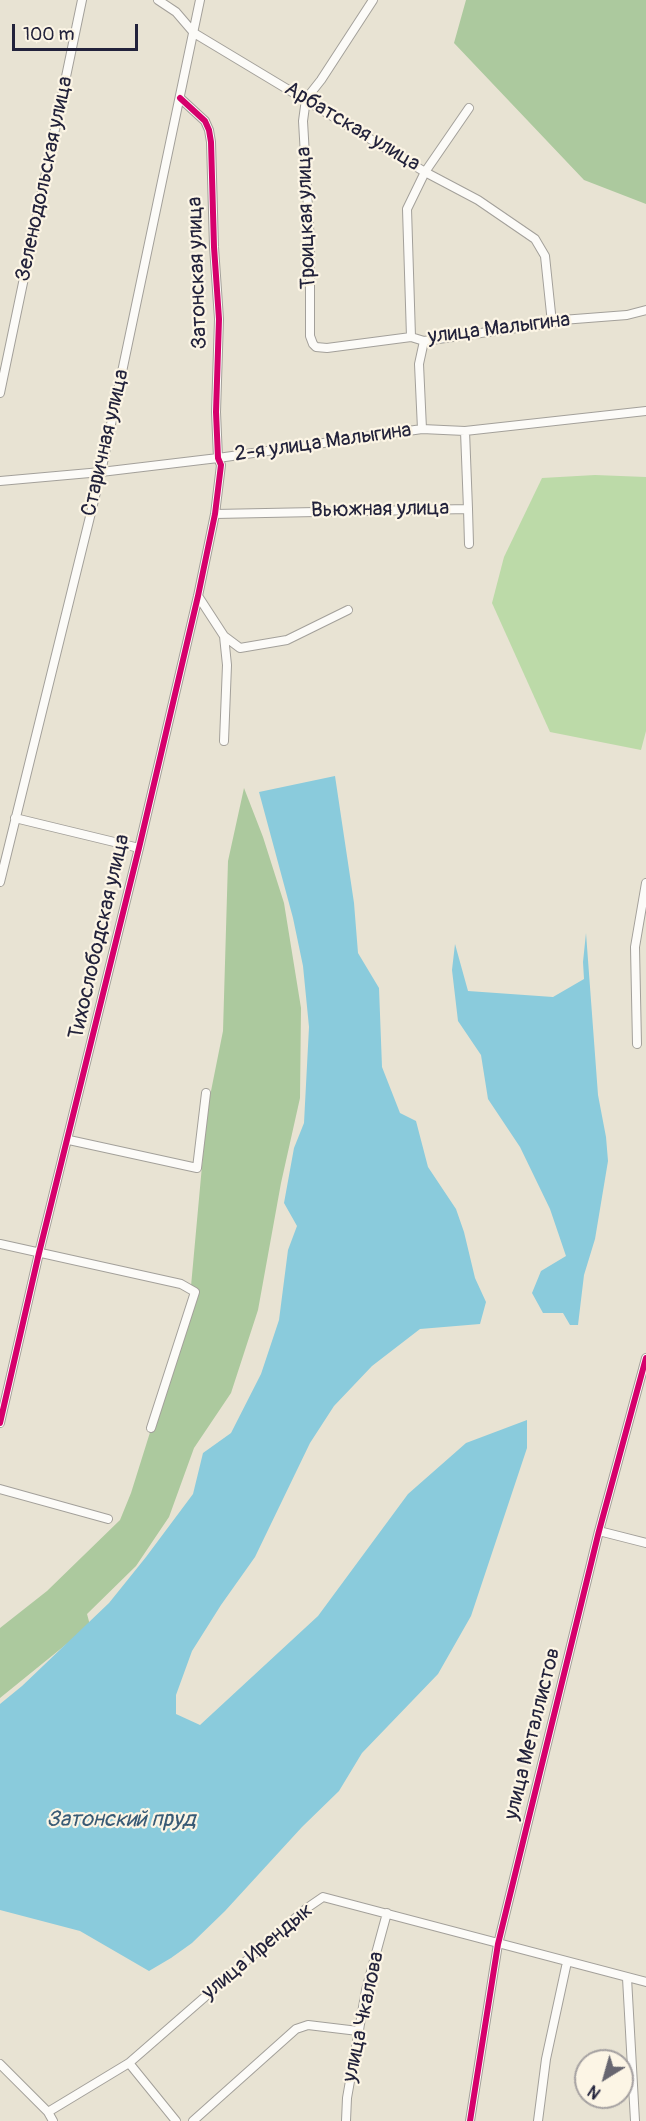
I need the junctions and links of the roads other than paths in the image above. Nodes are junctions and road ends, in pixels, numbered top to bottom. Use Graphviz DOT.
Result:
graph roads {
  1 [pos="82,0"];
  2 [pos="158,0"];
  3 [pos="200,0"];
  4 [pos="373,0"];
  5 [pos="194,33"];
  6 [pos="180,98"];
  7 [pos="306,99"];
  8 [pos="469,108"];
  9 [pos="425,172"];
  10 [pos="646,310"];
  11 [pos="552,323"];
  12 [pos="411,337"];
  13 [pos="424,341"];
  14 [pos="316,347"];
  15 [pos="0,393"];
  16 [pos="646,411"];
  17 [pos="422,429"];
  18 [pos="465,430"];
  19 [pos="218,458"];
  20 [pos="101,472"];
  21 [pos="0,481"];
  22 [pos="468,509"];
  23 [pos="215,514"];
  24 [pos="470,544"];
  25 [pos="198,596"];
  26 [pos="348,610"];
  27 [pos="224,636"];
  28 [pos="224,741"];
  29 [pos="15,818"];
  30 [pos="139,848"];
  31 [pos="0,882"];
  32 [pos="646,883"];
  33 [pos="637,1044"];
  34 [pos="206,1093"];
  35 [pos="69,1140"];
  36 [pos="0,1244"];
  37 [pos="39,1254"];
  38 [pos="646,1358"];
  39 [pos="0,1423"];
  40 [pos="151,1428"];
  41 [pos="0,1489"];
  42 [pos="108,1519"];
  43 [pos="599,1531"];
  44 [pos="646,1543"];
  45 [pos="387,1913"];
  46 [pos="498,1944"];
  47 [pos="567,1962"];
  48 [pos="627,1978"];
  49 [pos="646,1982"];
  50 [pos="358,2031"];
  51 [pos="129,2063"];
  52 [pos="0,2064"];
  53 [pos="48,2112"];
  54 [pos="52,2121"];
  55 [pos="176,2121"];
  56 [pos="193,2121"];
  57 [pos="346,2121"];
  58 [pos="470,2121"];
  59 [pos="538,2121"];
  60 [pos="635,2121"];
  1 -- 15 [label="street, Зеленодольская улица"];
  2 -- 5 [label="street, Арбатская улица"];
  3 -- 5 [label="street, Старичная улица"];
  4 -- 7 [label="street"];
  5 -- 6 [label="street, Старичная улица"];
  5 -- 7 [label="street, Арбатская улица"];
  6 -- 19 [label="street, Затонская улица"];
  6 -- 20 [label="street, Старичная улица"];
  7 -- 9 [label="street, Арбатская улица"];
  7 -- 14 [label="street, Троицкая улица"];
  8 -- 9 [label="street"];
  9 -- 11 [label="street, Арбатская улица"];
  9 -- 12 [label="street"];
  10 -- 11 [label="street, улица Малыгина"];
  11 -- 13 [label="street, улица Малыгина"];
  12 -- 13 [label="street, улица Малыгина"];
  12 -- 14 [label="street, улица Малыгина"];
  13 -- 17 [label="street"];
  16 -- 18 [label="street, 2-я улица Малыгина"];
  17 -- 18 [label="street, 2-я улица Малыгина"];
  17 -- 19 [label="street, 2-я улица Малыгина"];
  18 -- 22 [label="street, Вьюжная улица"];
  19 -- 20 [label="street, 2-я улица Малыгина"];
  19 -- 23 [label="street, Тихослободская улица"];
  20 -- 21 [label="street, 2-я улица Малыгина"];
  20 -- 29 [label="street, Старичная улица"];
  22 -- 23 [label="street, Вьюжная улица"];
  22 -- 24 [label="street"];
  23 -- 25 [label="street, Тихослободская улица"];
  25 -- 27 [label="street"];
  25 -- 30 [label="street, Тихослободская улица"];
  26 -- 27 [label="street"];
  27 -- 28 [label="street"];
  29 -- 30 [label="street"];
  29 -- 31 [label="street, Старичная улица"];
  30 -- 35 [label="street, Тихослободская улица"];
  32 -- 33 [label="street"];
  34 -- 35 [label="street"];
  35 -- 37 [label="street, Тихослободская улица"];
  36 -- 37 [label="street"];
  37 -- 39 [label="street, Тихослободская улица"];
  37 -- 40 [label="street"];
  38 -- 43 [label="street, улица Металлистов"];
  41 -- 42 [label="street"];
  43 -- 44 [label="street"];
  43 -- 46 [label="street, улица Металлистов"];
  45 -- 46 [label="street, улица Ирендык"];
  45 -- 50 [label="street, улица Чкалова"];
  45 -- 51 [label="street, улица Ирендык"];
  46 -- 47 [label="street, улица Ирендык"];
  46 -- 58 [label="street, улица Металлистов"];
  47 -- 48 [label="street, улица Ирендык"];
  47 -- 59 [label="street"];
  48 -- 49 [label="street, улица Ирендык"];
  48 -- 60 [label="street"];
  50 -- 56 [label="street"];
  50 -- 57 [label="street, улица Чкалова"];
  51 -- 53 [label="street, улица Ирендык"];
  51 -- 55 [label="street"];
  52 -- 53 [label="street"];
  53 -- 54 [label="street"];
}
